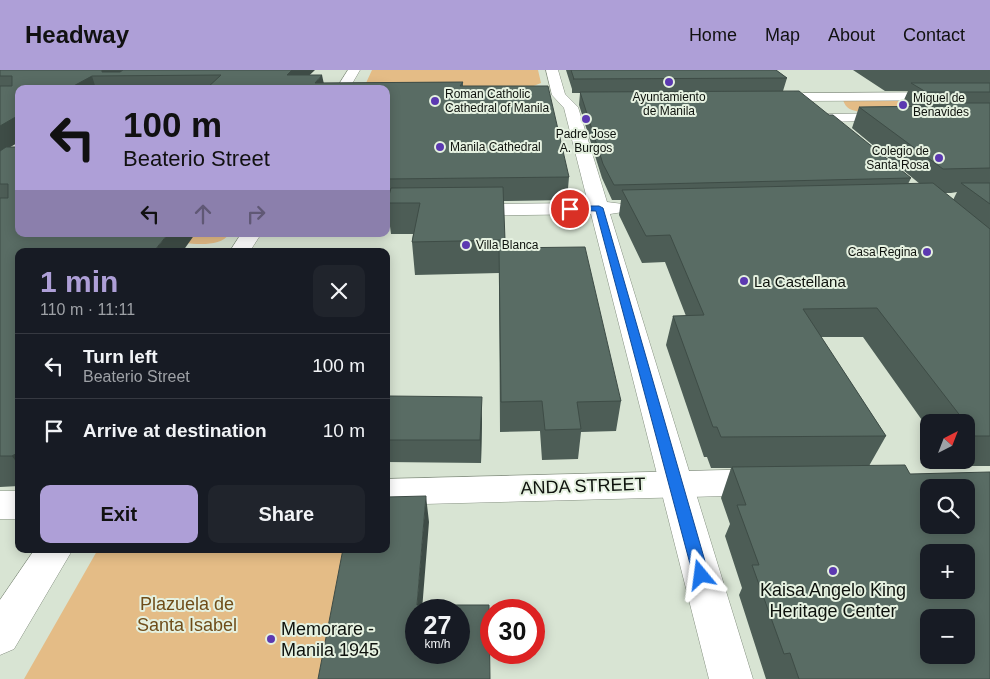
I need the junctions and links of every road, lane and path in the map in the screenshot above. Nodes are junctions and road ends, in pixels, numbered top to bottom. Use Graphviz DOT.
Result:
graph roads {
  1 [pos="354,70"];
  2 [pos="552,70"];
  3 [pos="345,85"];
  4 [pos="542,91"];
  5 [pos="561,95"];
  6 [pos="990,96"];
  7 [pos="584,99"];
  8 [pos="911,117"];
  9 [pos="827,118"];
  10 [pos="848,136"];
  11 [pos="599,208"];
  12 [pos="629,208"];
  13 [pos="445,210"];
  14 [pos="250,237"];
  15 [pos="242,248"];
  16 [pos="793,482"];
  17 [pos="675,483"];
  18 [pos="390,492"];
  19 [pos="15,504"];
  20 [pos="0,505"];
  21 [pos="52,553"];
  22 [pos="0,634"];
  23 [pos="731,679"];
  1 -- 3 [label="street"];
  2 -- 5 [label="street"];
  4 -- 5 [label="street"];
  5 -- 7 [label="street"];
  5 -- 11 [label="street"];
  6 -- 9 [label="street"];
  8 -- 9 [label="street"];
  9 -- 10 [label="street"];
  11 -- 12 [label="street"];
  11 -- 13 [label="street"];
  11 -- 17 [label="street"];
  14 -- 15 [label="street"];
  16 -- 17 [label="street, ANDA STREET"];
  17 -- 18 [label="street, ANDA STREET"];
  17 -- 23 [label="street"];
  19 -- 20 [label="street"];
  21 -- 22 [label="street"];
}
